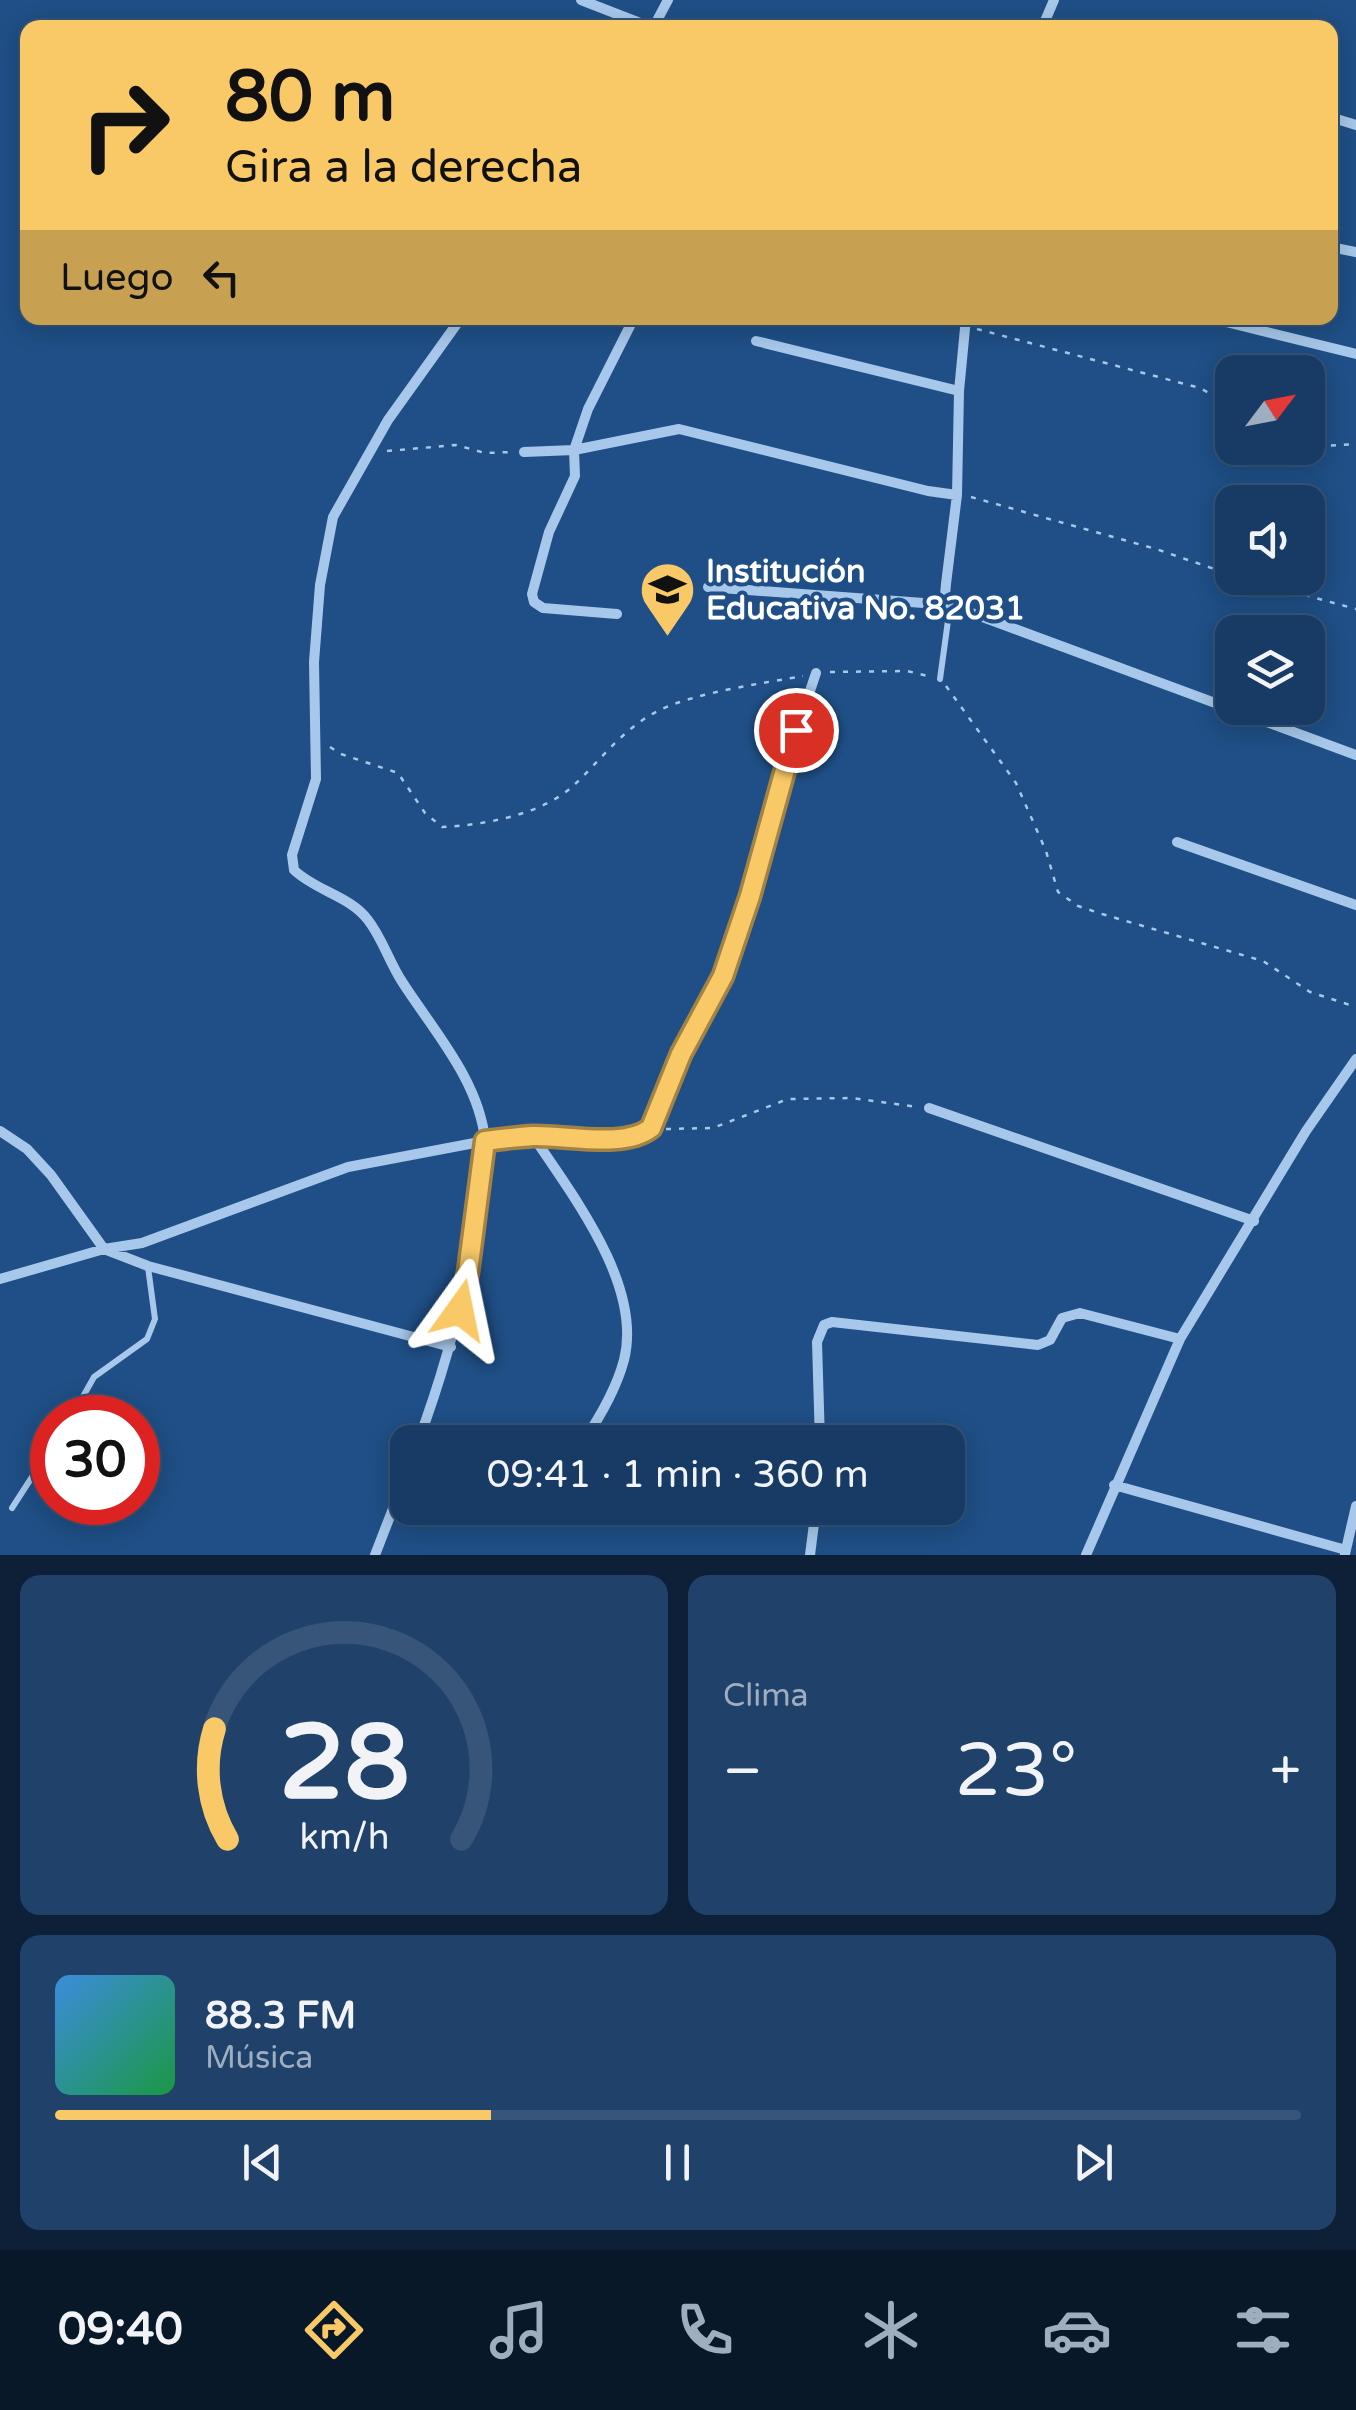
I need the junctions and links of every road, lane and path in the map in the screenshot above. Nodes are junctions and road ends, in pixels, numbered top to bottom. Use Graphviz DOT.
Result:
graph roads {
  1 [pos="582,0"];
  2 [pos="633,20"];
  3 [pos="456,325"];
  4 [pos="630,325"];
  5 [pos="966,325"];
  6 [pos="977,325"];
  7 [pos="1238,325"];
  8 [pos="756,341"];
  9 [pos="1356,354"];
  10 [pos="959,391"];
  11 [pos="1215,396"];
  12 [pos="1356,444"];
  13 [pos="1325,446"];
  14 [pos="369,450"];
  15 [pos="574,450"];
  16 [pos="524,452"];
  17 [pos="957,495"];
  18 [pos="1215,569"];
  19 [pos="708,588"];
  20 [pos="1305,595"];
  21 [pos="950,605"];
  22 [pos="1356,609"];
  23 [pos="617,614"];
  24 [pos="816,674"];
  25 [pos="940,679"];
  26 [pos="316,738"];
  27 [pos="1356,755"];
  28 [pos="1177,842"];
  29 [pos="1356,904"];
  30 [pos="1356,1007"];
  31 [pos="1356,1059"];
  32 [pos="929,1108"];
  33 [pos="651,1128"];
  34 [pos="0,1131"];
  35 [pos="533,1136"];
  36 [pos="485,1141"];
  37 [pos="1254,1221"];
  38 [pos="104,1250"];
  39 [pos="148,1266"];
  40 [pos="0,1279"];
  41 [pos="1180,1339"];
  42 [pos="451,1347"];
  43 [pos="83,1395"];
  44 [pos="424,1425"];
  45 [pos="594,1425"];
  46 [pos="819,1425"];
  47 [pos="30,1480"];
  48 [pos="1114,1485"];
  49 [pos="1356,1506"];
  50 [pos="12,1508"];
  51 [pos="390,1516"];
  52 [pos="814,1525"];
  53 [pos="1346,1552"];
  54 [pos="375,1555"];
  55 [pos="810,1555"];
  56 [pos="1086,1555"];
  1 -- 2 [label="street"];
  3 -- 14 [label="street"];
  4 -- 15 [label="street"];
  5 -- 10 [label="street"];
  6 -- 11 [label="path"];
  7 -- 9 [label="street"];
  8 -- 10 [label="street"];
  10 -- 17 [label="street"];
  12 -- 13 [label="path"];
  14 -- 16 [label="path"];
  14 -- 26 [label="street"];
  15 -- 16 [label="street"];
  15 -- 17 [label="street"];
  15 -- 23 [label="street"];
  17 -- 18 [label="path"];
  17 -- 21 [label="street"];
  19 -- 21 [label="street"];
  20 -- 22 [label="path"];
  21 -- 25 [label="lane"];
  21 -- 27 [label="street"];
  24 -- 25 [label="path"];
  24 -- 26 [label="path"];
  24 -- 33 [label="street"];
  25 -- 30 [label="path"];
  26 -- 36 [label="street"];
  28 -- 29 [label="street"];
  31 -- 37 [label="street"];
  32 -- 33 [label="path"];
  32 -- 37 [label="street"];
  33 -- 35 [label="street"];
  34 -- 38 [label="street"];
  35 -- 36 [label="street"];
  35 -- 45 [label="street"];
  36 -- 38 [label="street"];
  36 -- 42 [label="street"];
  37 -- 41 [label="street"];
  38 -- 39 [label="street"];
  38 -- 40 [label="street"];
  39 -- 42 [label="street"];
  39 -- 43 [label="lane"];
  41 -- 46 [label="street"];
  41 -- 48 [label="street"];
  42 -- 44 [label="street"];
  47 -- 50 [label="lane"];
  48 -- 53 [label="street"];
  48 -- 56 [label="street"];
  49 -- 53 [label="street"];
  51 -- 54 [label="street"];
  52 -- 55 [label="street"];
}
